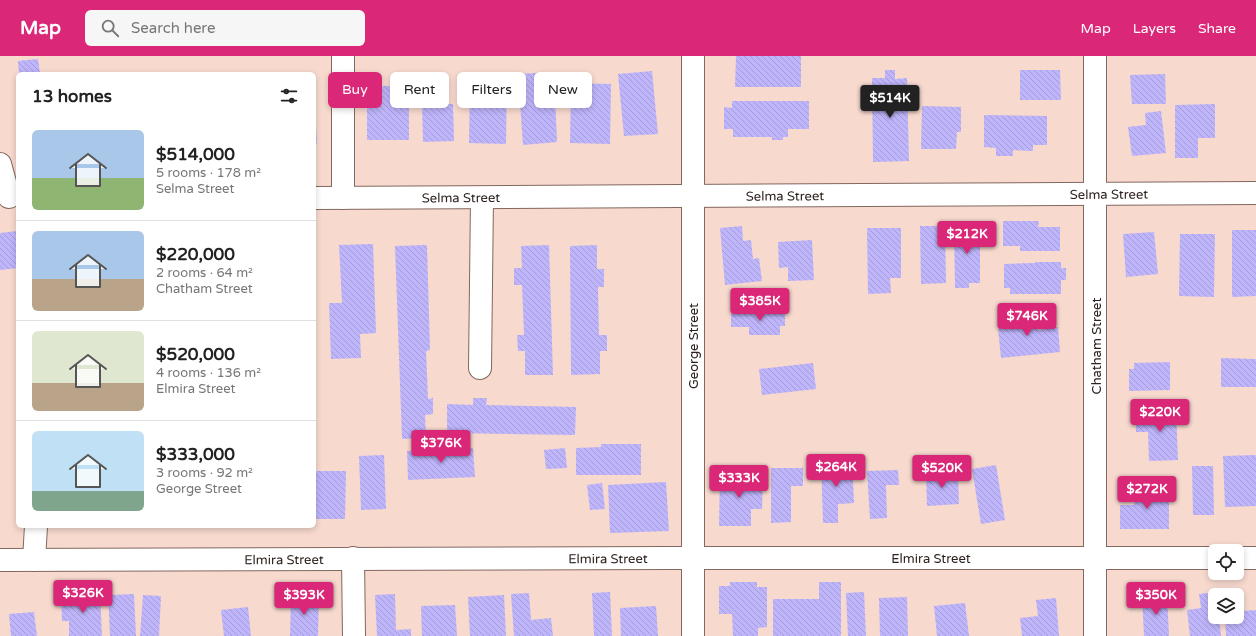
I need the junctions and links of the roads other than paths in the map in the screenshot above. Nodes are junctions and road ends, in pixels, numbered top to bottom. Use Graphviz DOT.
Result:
graph roads {
  1 [pos="343,56"];
  2 [pos="693,56"];
  3 [pos="1095,56"];
  4 [pos="0,164"];
  5 [pos="1256,193"];
  6 [pos="1096,194"];
  7 [pos="9,197"];
  8 [pos="692,197"];
  9 [pos="316,198"];
  10 [pos="343,198"];
  11 [pos="482,198"];
  12 [pos="480,368"];
  13 [pos="36,528"];
  14 [pos="354,558"];
  15 [pos="694,558"];
  16 [pos="1208,558"];
  17 [pos="1244,558"];
  18 [pos="1256,558"];
  19 [pos="1095,559"];
  20 [pos="0,560"];
  21 [pos="34,560"];
  22 [pos="354,636"];
  23 [pos="694,636"];
  24 [pos="1095,636"];
  1 -- 10 [label="street"];
  2 -- 8 [label="street, George Street"];
  3 -- 6 [label="street, Chatham Street"];
  4 -- 7 [label="street"];
  5 -- 6 [label="street, Selma Street"];
  6 -- 8 [label="street, Selma Street"];
  6 -- 19 [label="street, Chatham Street"];
  8 -- 11 [label="street, Selma Street"];
  8 -- 15 [label="street, George Street"];
  9 -- 10 [label="street, Selma Street"];
  10 -- 11 [label="street, Selma Street"];
  11 -- 12 [label="street"];
  13 -- 21 [label="street"];
  14 -- 15 [label="street, Elmira Street"];
  14 -- 21 [label="street, Elmira Street"];
  14 -- 22 [label="street"];
  15 -- 19 [label="street, Elmira Street"];
  15 -- 23 [label="street, George Street"];
  16 -- 19 [label="street, Elmira Street"];
  17 -- 18 [label="street"];
  19 -- 24 [label="street, Chatham Street"];
  20 -- 21 [label="street, Elmira Street"];
}
